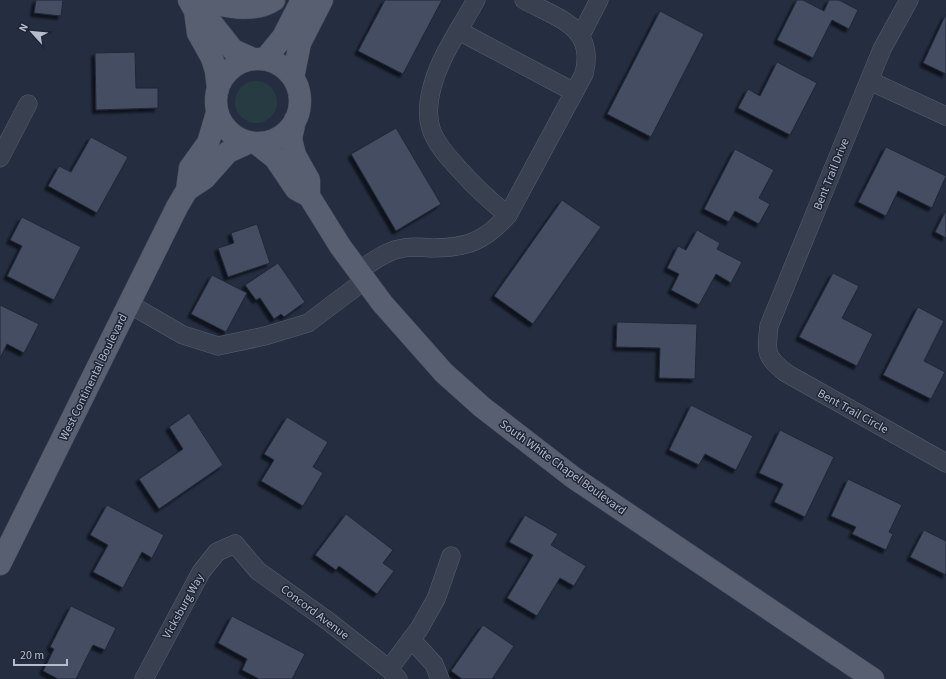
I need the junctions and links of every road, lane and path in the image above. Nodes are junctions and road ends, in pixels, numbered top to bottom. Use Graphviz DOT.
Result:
graph roads {
  1 [pos="274,0"];
  2 [pos="302,0"];
  3 [pos="322,0"];
  4 [pos="476,0"];
  5 [pos="524,0"];
  6 [pos="599,0"];
  7 [pos="910,0"];
  8 [pos="195,4"];
  9 [pos="459,31"];
  10 [pos="581,35"];
  11 [pos="259,59"];
  12 [pos="293,78"];
  13 [pos="870,81"];
  14 [pos="218,89"];
  15 [pos="574,92"];
  16 [pos="28,104"];
  17 [pos="217,113"];
  18 [pos="946,116"];
  19 [pos="295,120"];
  20 [pos="253,142"];
  21 [pos="0,158"];
  22 [pos="187,190"];
  23 [pos="309,196"];
  24 [pos="508,215"];
  25 [pos="362,276"];
  26 [pos="129,304"];
  27 [pos="768,352"];
  28 [pos="946,463"];
  29 [pos="235,544"];
  30 [pos="451,556"];
  31 [pos="0,564"];
  32 [pos="411,639"];
  33 [pos="393,674"];
  34 [pos="144,679"];
  35 [pos="440,679"];
  36 [pos="873,679"];
  1 -- 8 [label="main road"];
  2 -- 11 [label="main road"];
  3 -- 12 [label="main road"];
  4 -- 9 [label="street"];
  5 -- 10 [label="street"];
  6 -- 10 [label="street"];
  7 -- 13 [label="street, Bent Trail Drive"];
  8 -- 11 [label="main road"];
  8 -- 14 [label="main road"];
  9 -- 15 [label="street"];
  9 -- 24 [label="street"];
  10 -- 15 [label="street"];
  11 -- 12 [label="main road"];
  11 -- 14 [label="main road"];
  12 -- 19 [label="main road"];
  13 -- 18 [label="street"];
  13 -- 27 [label="street, Bent Trail Drive"];
  14 -- 17 [label="main road"];
  15 -- 24 [label="street"];
  16 -- 21 [label="street"];
  17 -- 20 [label="main road"];
  17 -- 22 [label="main road, West Continental Boulevard"];
  19 -- 20 [label="main road"];
  19 -- 23 [label="main road, South White Chapel Boulevard"];
  20 -- 22 [label="main road, West Continental Boulevard"];
  20 -- 23 [label="main road, South White Chapel Boulevard"];
  22 -- 26 [label="main road, West Continental Boulevard"];
  23 -- 25 [label="main road, South White Chapel Boulevard"];
  24 -- 25 [label="street"];
  25 -- 26 [label="street"];
  25 -- 36 [label="main road, South White Chapel Boulevard"];
  26 -- 31 [label="main road, West Continental Boulevard"];
  27 -- 28 [label="street, Bent Trail Circle"];
  29 -- 33 [label="street, Concord Avenue"];
  29 -- 34 [label="street, Vicksburg Way"];
  30 -- 32 [label="street"];
  32 -- 33 [label="street"];
  32 -- 35 [label="street"];
}
